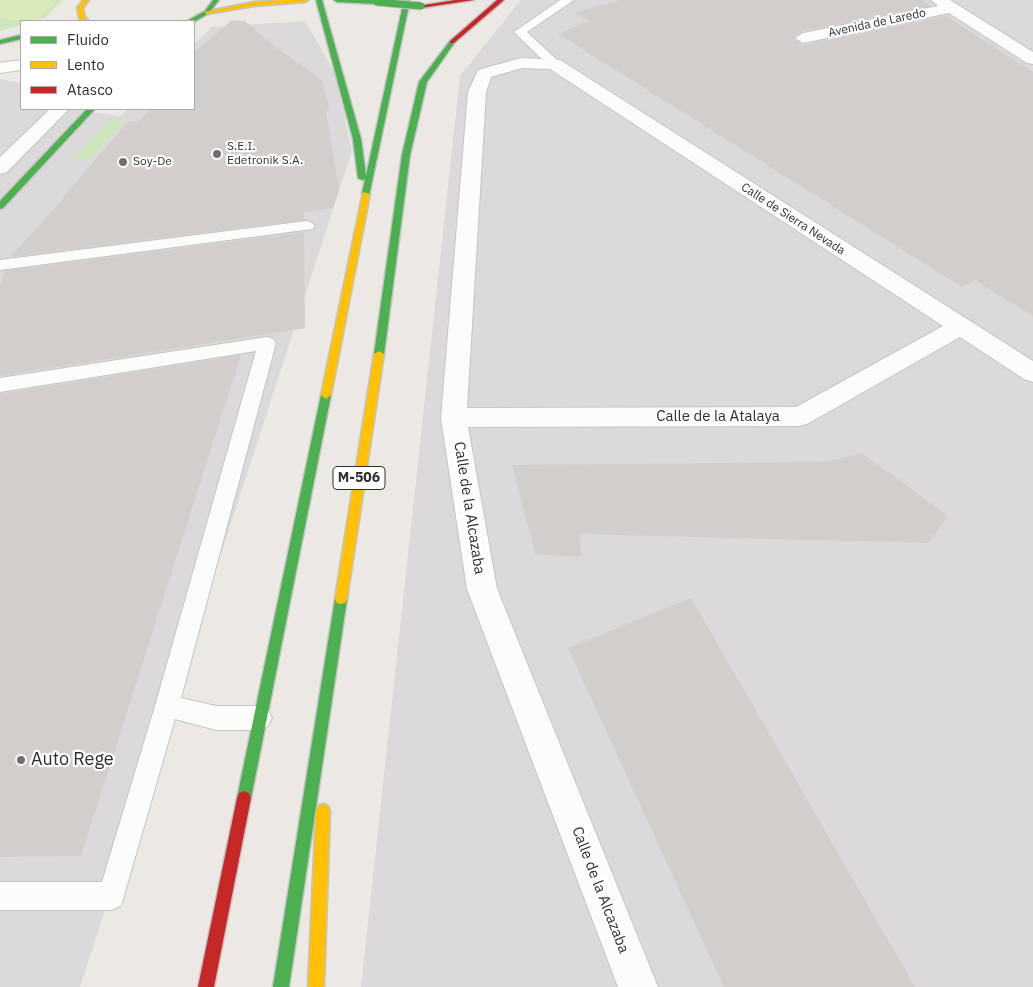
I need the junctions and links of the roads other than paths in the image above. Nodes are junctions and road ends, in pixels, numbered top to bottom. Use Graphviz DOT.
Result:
graph roads {
  1 [pos="216,0"];
  2 [pos="305,0"];
  3 [pos="319,0"];
  4 [pos="337,0"];
  5 [pos="407,0"];
  6 [pos="471,0"];
  7 [pos="501,0"];
  8 [pos="568,0"];
  9 [pos="374,1"];
  10 [pos="83,4"];
  11 [pos="254,4"];
  12 [pos="944,4"];
  13 [pos="207,12"];
  14 [pos="286,13"];
  15 [pos="67,17"];
  16 [pos="85,20"];
  17 [pos="192,20"];
  18 [pos="312,21"];
  19 [pos="20,37"];
  20 [pos="803,38"];
  21 [pos="0,42"];
  22 [pos="334,49"];
  23 [pos="1033,59"];
  24 [pos="2,60"];
  25 [pos="554,64"];
  26 [pos="20,65"];
  27 [pos="59,110"];
  28 [pos="89,110"];
  29 [pos="74,118"];
  30 [pos="0,168"];
  31 [pos="365,202"];
  32 [pos="0,206"];
  33 [pos="306,226"];
  34 [pos="0,265"];
  35 [pos="959,327"];
  36 [pos="1033,373"];
  37 [pos="0,385"];
  38 [pos="454,418"];
  39 [pos="327,688"];
  40 [pos="168,706"];
  41 [pos="260,718"];
  42 [pos="0,896"];
  43 [pos="206,987"];
  44 [pos="281,987"];
  45 [pos="316,987"];
  46 [pos="638,987"];
  1 -- 13 [label="main road"];
  2 -- 11 [label="main road"];
  3 -- 22 [label="main road"];
  4 -- 9 [label="main road"];
  5 -- 31 [label="main road, M-506"];
  6 -- 9 [label="main road, bridge"];
  7 -- 39 [label="main road, M-506"];
  8 -- 25 [label="lane"];
  10 -- 15 [label="main road"];
  10 -- 16 [label="main road"];
  11 -- 13 [label="main road"];
  11 -- 14 [label="main road"];
  12 -- 20 [label="street, Avenida de Laredo"];
  12 -- 23 [label="street, Avenida de Laredo"];
  13 -- 17 [label="main road"];
  18 -- 22 [label="main road"];
  19 -- 21 [label="main road"];
  22 -- 31 [label="main road"];
  24 -- 26 [label="street"];
  25 -- 35 [label="street, Calle de Sierra Nevada"];
  25 -- 38 [label="street, Calle de la Alcazaba"];
  27 -- 30 [label="street"];
  28 -- 29 [label="main road"];
  29 -- 32 [label="main road"];
  31 -- 41 [label="main road, M-506"];
  33 -- 34 [label="lane"];
  35 -- 36 [label="street, Calle de Sierra Nevada"];
  35 -- 38 [label="street, Calle de la Atalaya"];
  37 -- 40 [label="lane"];
  38 -- 46 [label="street, Calle de la Alcazaba"];
  39 -- 44 [label="main road, M-506"];
  39 -- 45 [label="main road"];
  40 -- 41 [label="lane"];
  40 -- 42 [label="lane"];
  41 -- 43 [label="main road, M-506"];
}
